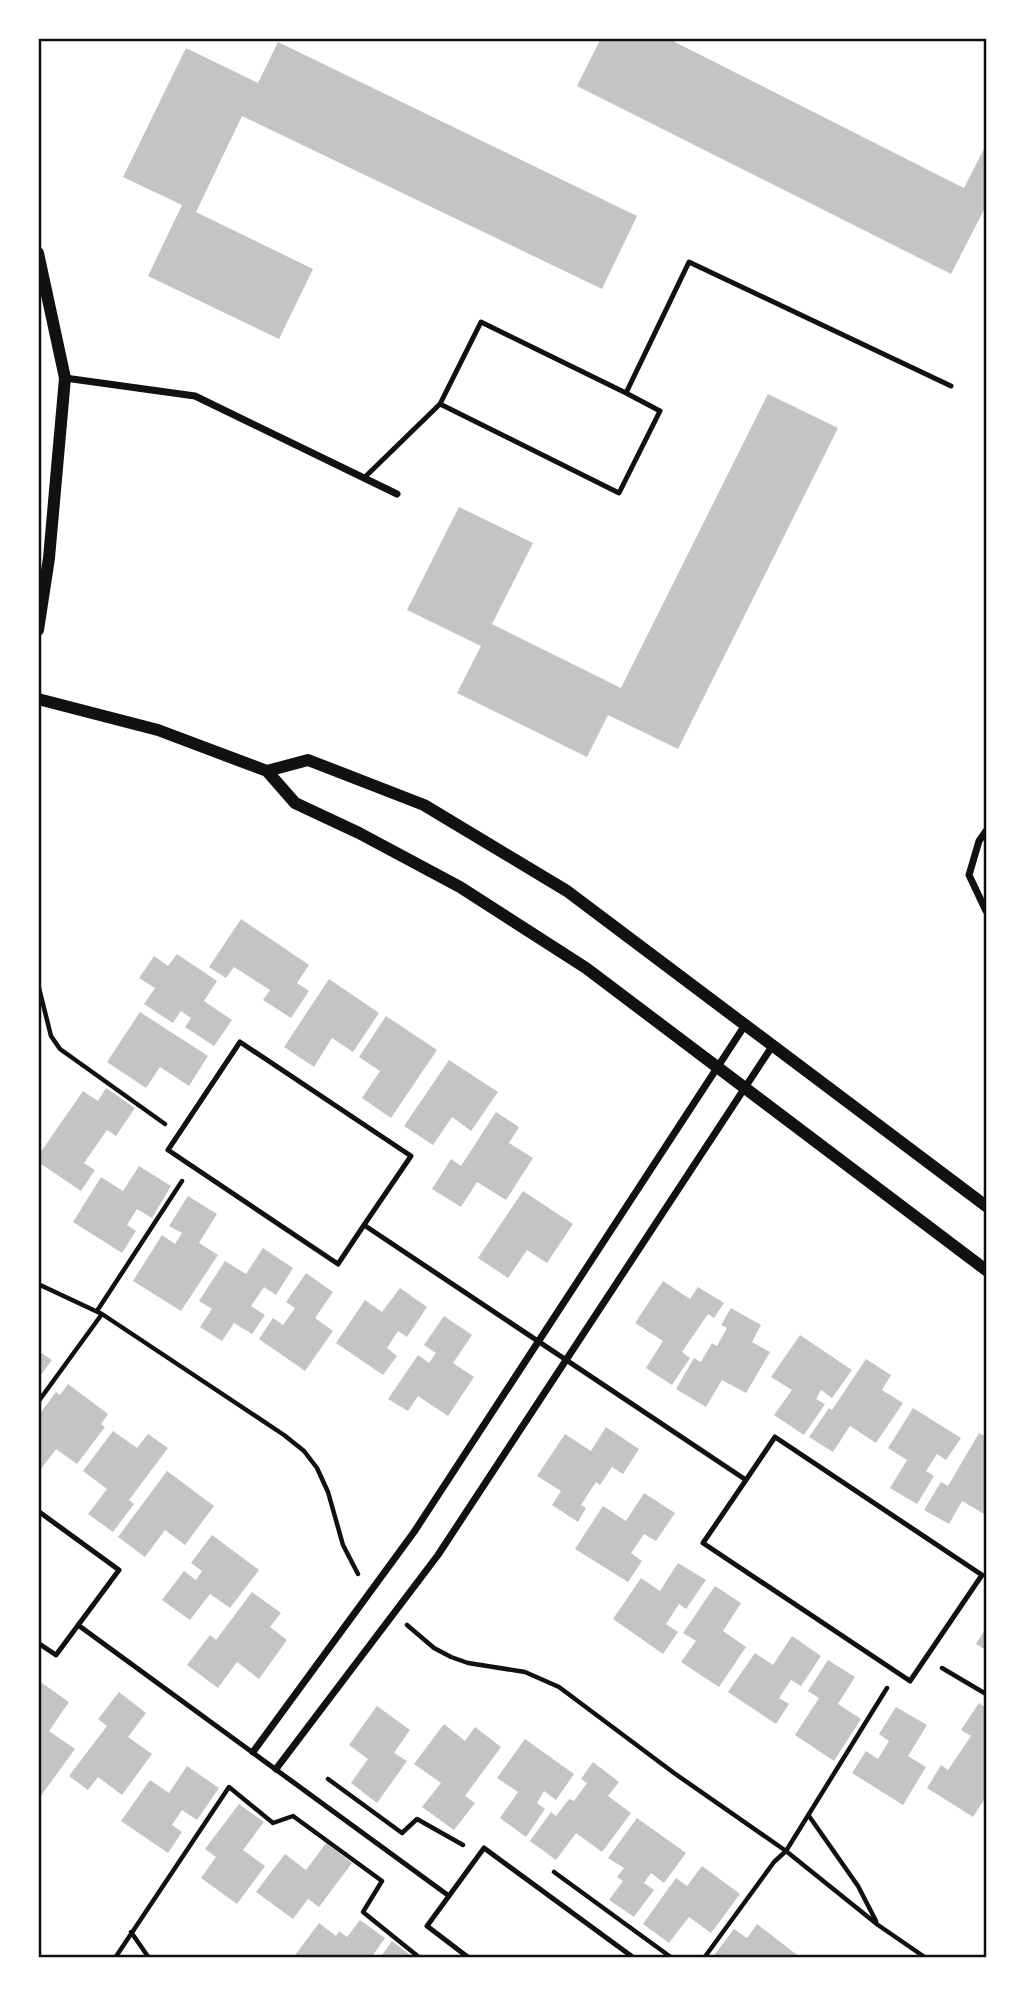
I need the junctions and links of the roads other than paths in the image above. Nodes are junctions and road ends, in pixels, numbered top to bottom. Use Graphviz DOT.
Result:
graph roads {
  1 [pos="39,257"];
  2 [pos="65,378"];
  3 [pos="951,386"];
  4 [pos="626,393"];
  5 [pos="440,404"];
  6 [pos="365,477"];
  7 [pos="397,494"];
  8 [pos="38,629"];
  9 [pos="38,699"];
  10 [pos="267,771"];
  11 [pos="986,831"];
  12 [pos="986,911"];
  13 [pos="746,1024"];
  14 [pos="773,1045"];
  15 [pos="717,1066"];
  16 [pos="745,1088"];
  17 [pos="986,1206"];
  18 [pos="364,1225"];
  19 [pos="986,1270"];
  20 [pos="538,1341"];
  21 [pos="565,1359"];
  22 [pos="746,1480"];
  23 [pos="38,1511"];
  24 [pos="78,1625"];
  25 [pos="38,1643"];
  26 [pos="253,1752"];
  27 [pos="276,1769"];
  28 [pos="449,1896"];
  29 [pos="469,1958"];
  30 [pos="634,1958"];
  1 -- 2 [label="street"];
  2 -- 6 [label="street"];
  2 -- 8 [label="street"];
  3 -- 4 [label="lane"];
  4 -- 5 [label="lane"];
  4 -- 5 [label="lane"];
  5 -- 6 [label="lane"];
  6 -- 7 [label="street"];
  9 -- 10 [label="street"];
  10 -- 13 [label="street"];
  10 -- 15 [label="street"];
  11 -- 12 [label="street"];
  13 -- 14 [label="street"];
  13 -- 15 [label="street"];
  14 -- 16 [label="street"];
  14 -- 17 [label="street"];
  15 -- 16 [label="street"];
  15 -- 20 [label="street"];
  16 -- 19 [label="street"];
  16 -- 21 [label="street"];
  18 -- 18 [label="lane"];
  18 -- 20 [label="lane"];
  20 -- 21 [label="lane"];
  20 -- 26 [label="street"];
  21 -- 22 [label="lane"];
  21 -- 27 [label="street"];
  22 -- 22 [label="lane"];
  23 -- 24 [label="lane"];
  24 -- 25 [label="lane"];
  24 -- 26 [label="lane"];
  26 -- 27 [label="lane"];
  27 -- 28 [label="lane"];
  28 -- 29 [label="lane"];
  28 -- 30 [label="lane"];
}
